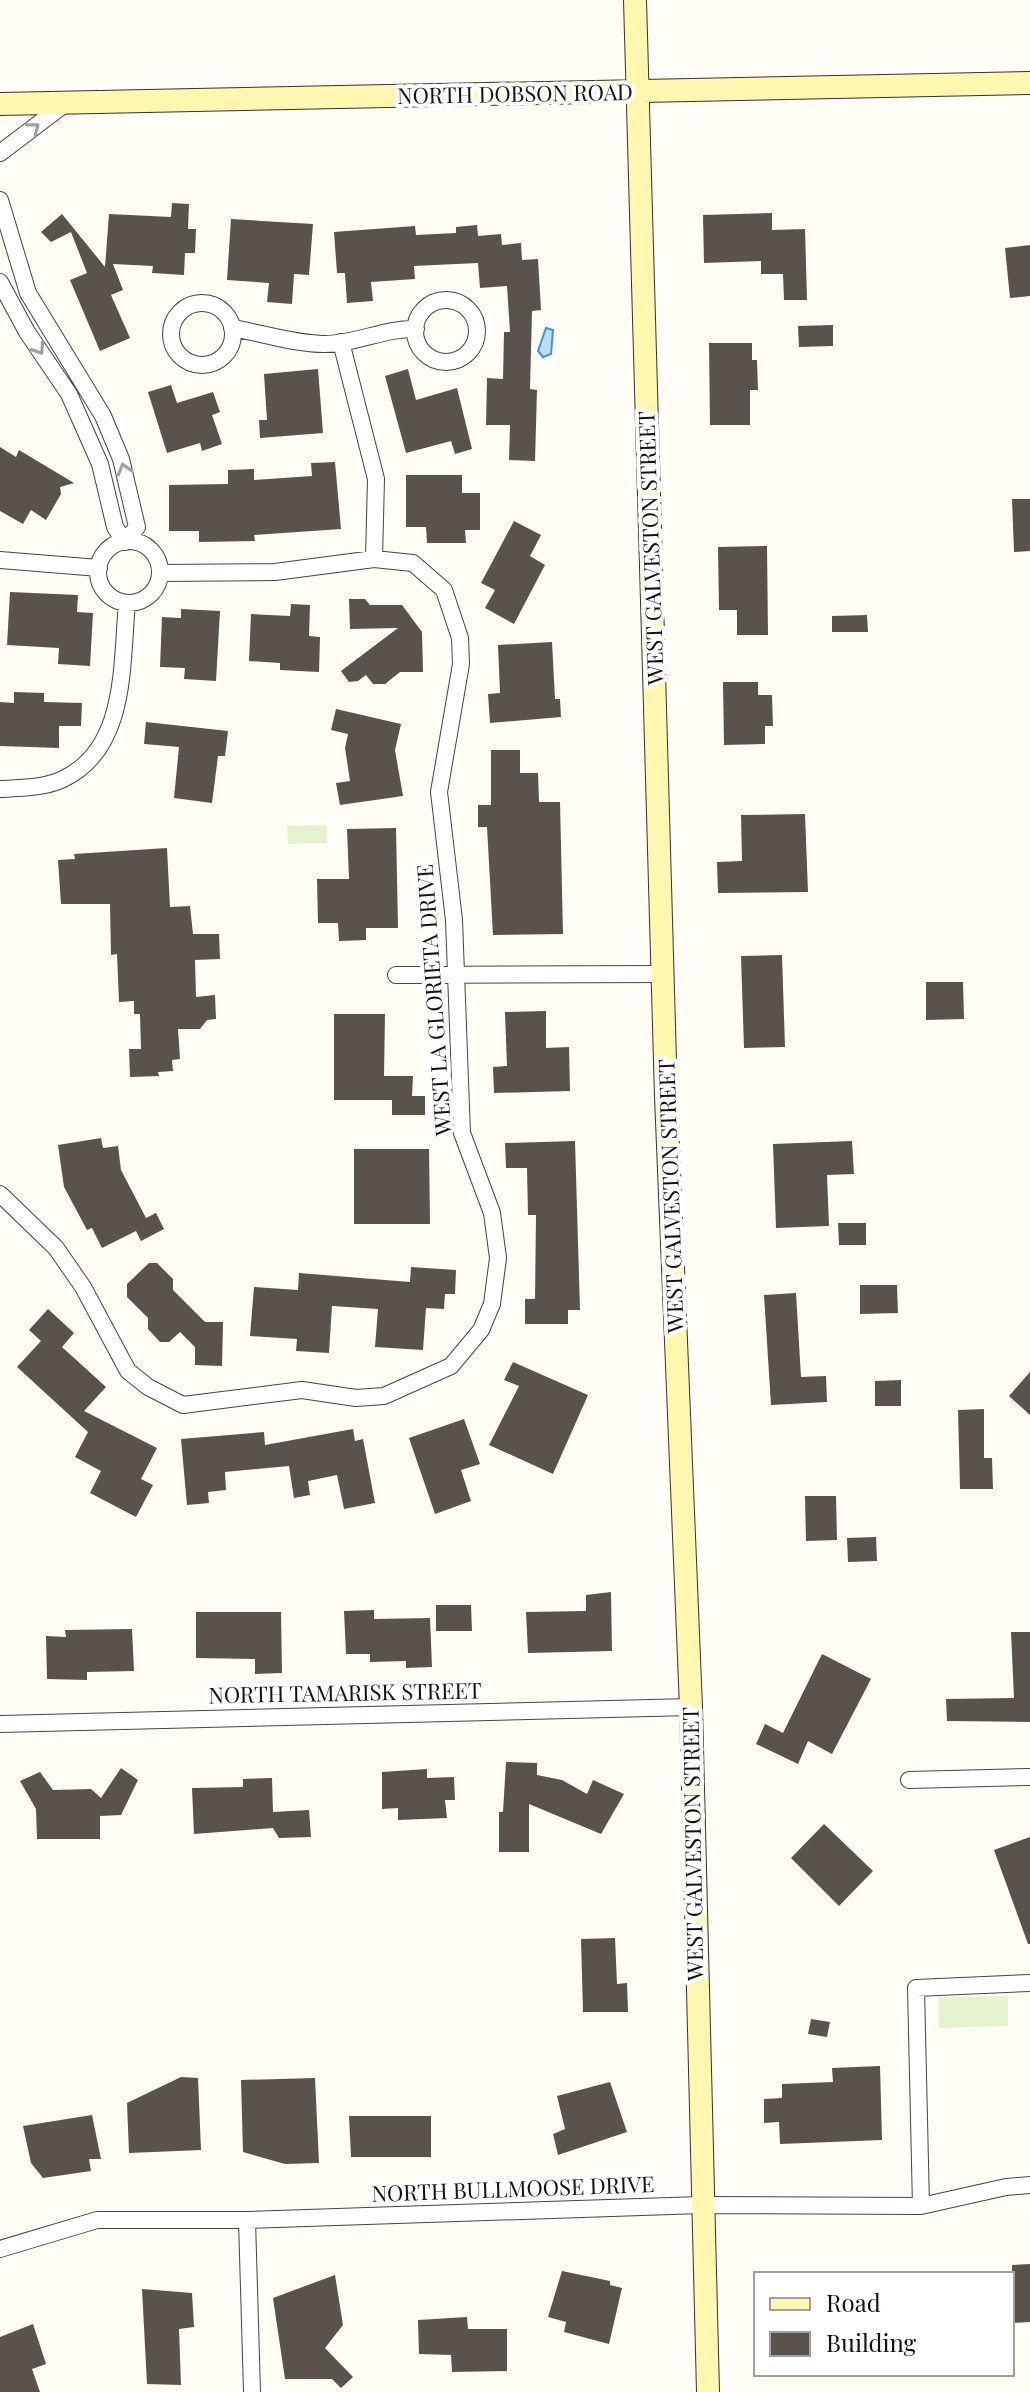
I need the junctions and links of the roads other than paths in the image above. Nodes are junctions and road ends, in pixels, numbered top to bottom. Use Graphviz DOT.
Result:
graph roads {
  1 [pos="635,0"];
  2 [pos="1030,83"];
  3 [pos="637,92"];
  4 [pos="66,103"];
  5 [pos="0,104"];
  6 [pos="0,153"];
  7 [pos="0,200"];
  8 [pos="0,282"];
  9 [pos="232,328"];
  10 [pos="416,329"];
  11 [pos="341,342"];
  12 [pos="125,542"];
  13 [pos="374,559"];
  14 [pos="0,560"];
  15 [pos="99,568"];
  16 [pos="160,573"];
  17 [pos="127,603"];
  18 [pos="0,789"];
  19 [pos="664,974"];
  20 [pos="396,975"];
  21 [pos="455,976"];
  22 [pos="0,1194"];
  23 [pos="691,1707"];
  24 [pos="0,1724"];
  25 [pos="1030,1777"];
  26 [pos="909,1780"];
  27 [pos="1030,1983"];
  28 [pos="1030,2185"];
  29 [pos="701,2205"];
  30 [pos="921,2206"];
  31 [pos="247,2220"];
  32 [pos="0,2249"];
  33 [pos="252,2392"];
  34 [pos="708,2392"];
  1 -- 3 [label="street, WEST GALVESTON STREET"];
  2 -- 3 [label="street, NORTH DOBSON ROAD"];
  3 -- 4 [label="street, NORTH DOBSON ROAD"];
  3 -- 19 [label="street, WEST GALVESTON STREET"];
  4 -- 5 [label="street, NORTH DOBSON ROAD"];
  6 -- 4 [label="street, one-way"];
  12 -- 7 [label="street, one-way"];
  8 -- 12 [label="street, one-way"];
  9 -- 11 [label="street"];
  10 -- 11 [label="street"];
  11 -- 13 [label="street"];
  12 -- 15 [label="street"];
  12 -- 16 [label="street"];
  13 -- 16 [label="street, WEST LA GLORIETA DRIVE"];
  13 -- 21 [label="street, WEST LA GLORIETA DRIVE"];
  14 -- 15 [label="street"];
  15 -- 17 [label="street"];
  16 -- 17 [label="street"];
  17 -- 18 [label="street"];
  19 -- 21 [label="street"];
  19 -- 23 [label="street, WEST GALVESTON STREET"];
  20 -- 21 [label="street"];
  21 -- 22 [label="street, WEST LA GLORIETA DRIVE"];
  23 -- 24 [label="street, NORTH TAMARISK STREET"];
  23 -- 29 [label="street, WEST GALVESTON STREET"];
  25 -- 26 [label="street"];
  27 -- 30 [label="street"];
  28 -- 30 [label="street, NORTH BULLMOOSE DRIVE"];
  29 -- 30 [label="street, NORTH BULLMOOSE DRIVE"];
  29 -- 31 [label="street, NORTH BULLMOOSE DRIVE"];
  29 -- 34 [label="street, WEST GALVESTON STREET"];
  31 -- 32 [label="street, NORTH BULLMOOSE DRIVE"];
  31 -- 33 [label="street"];
}
